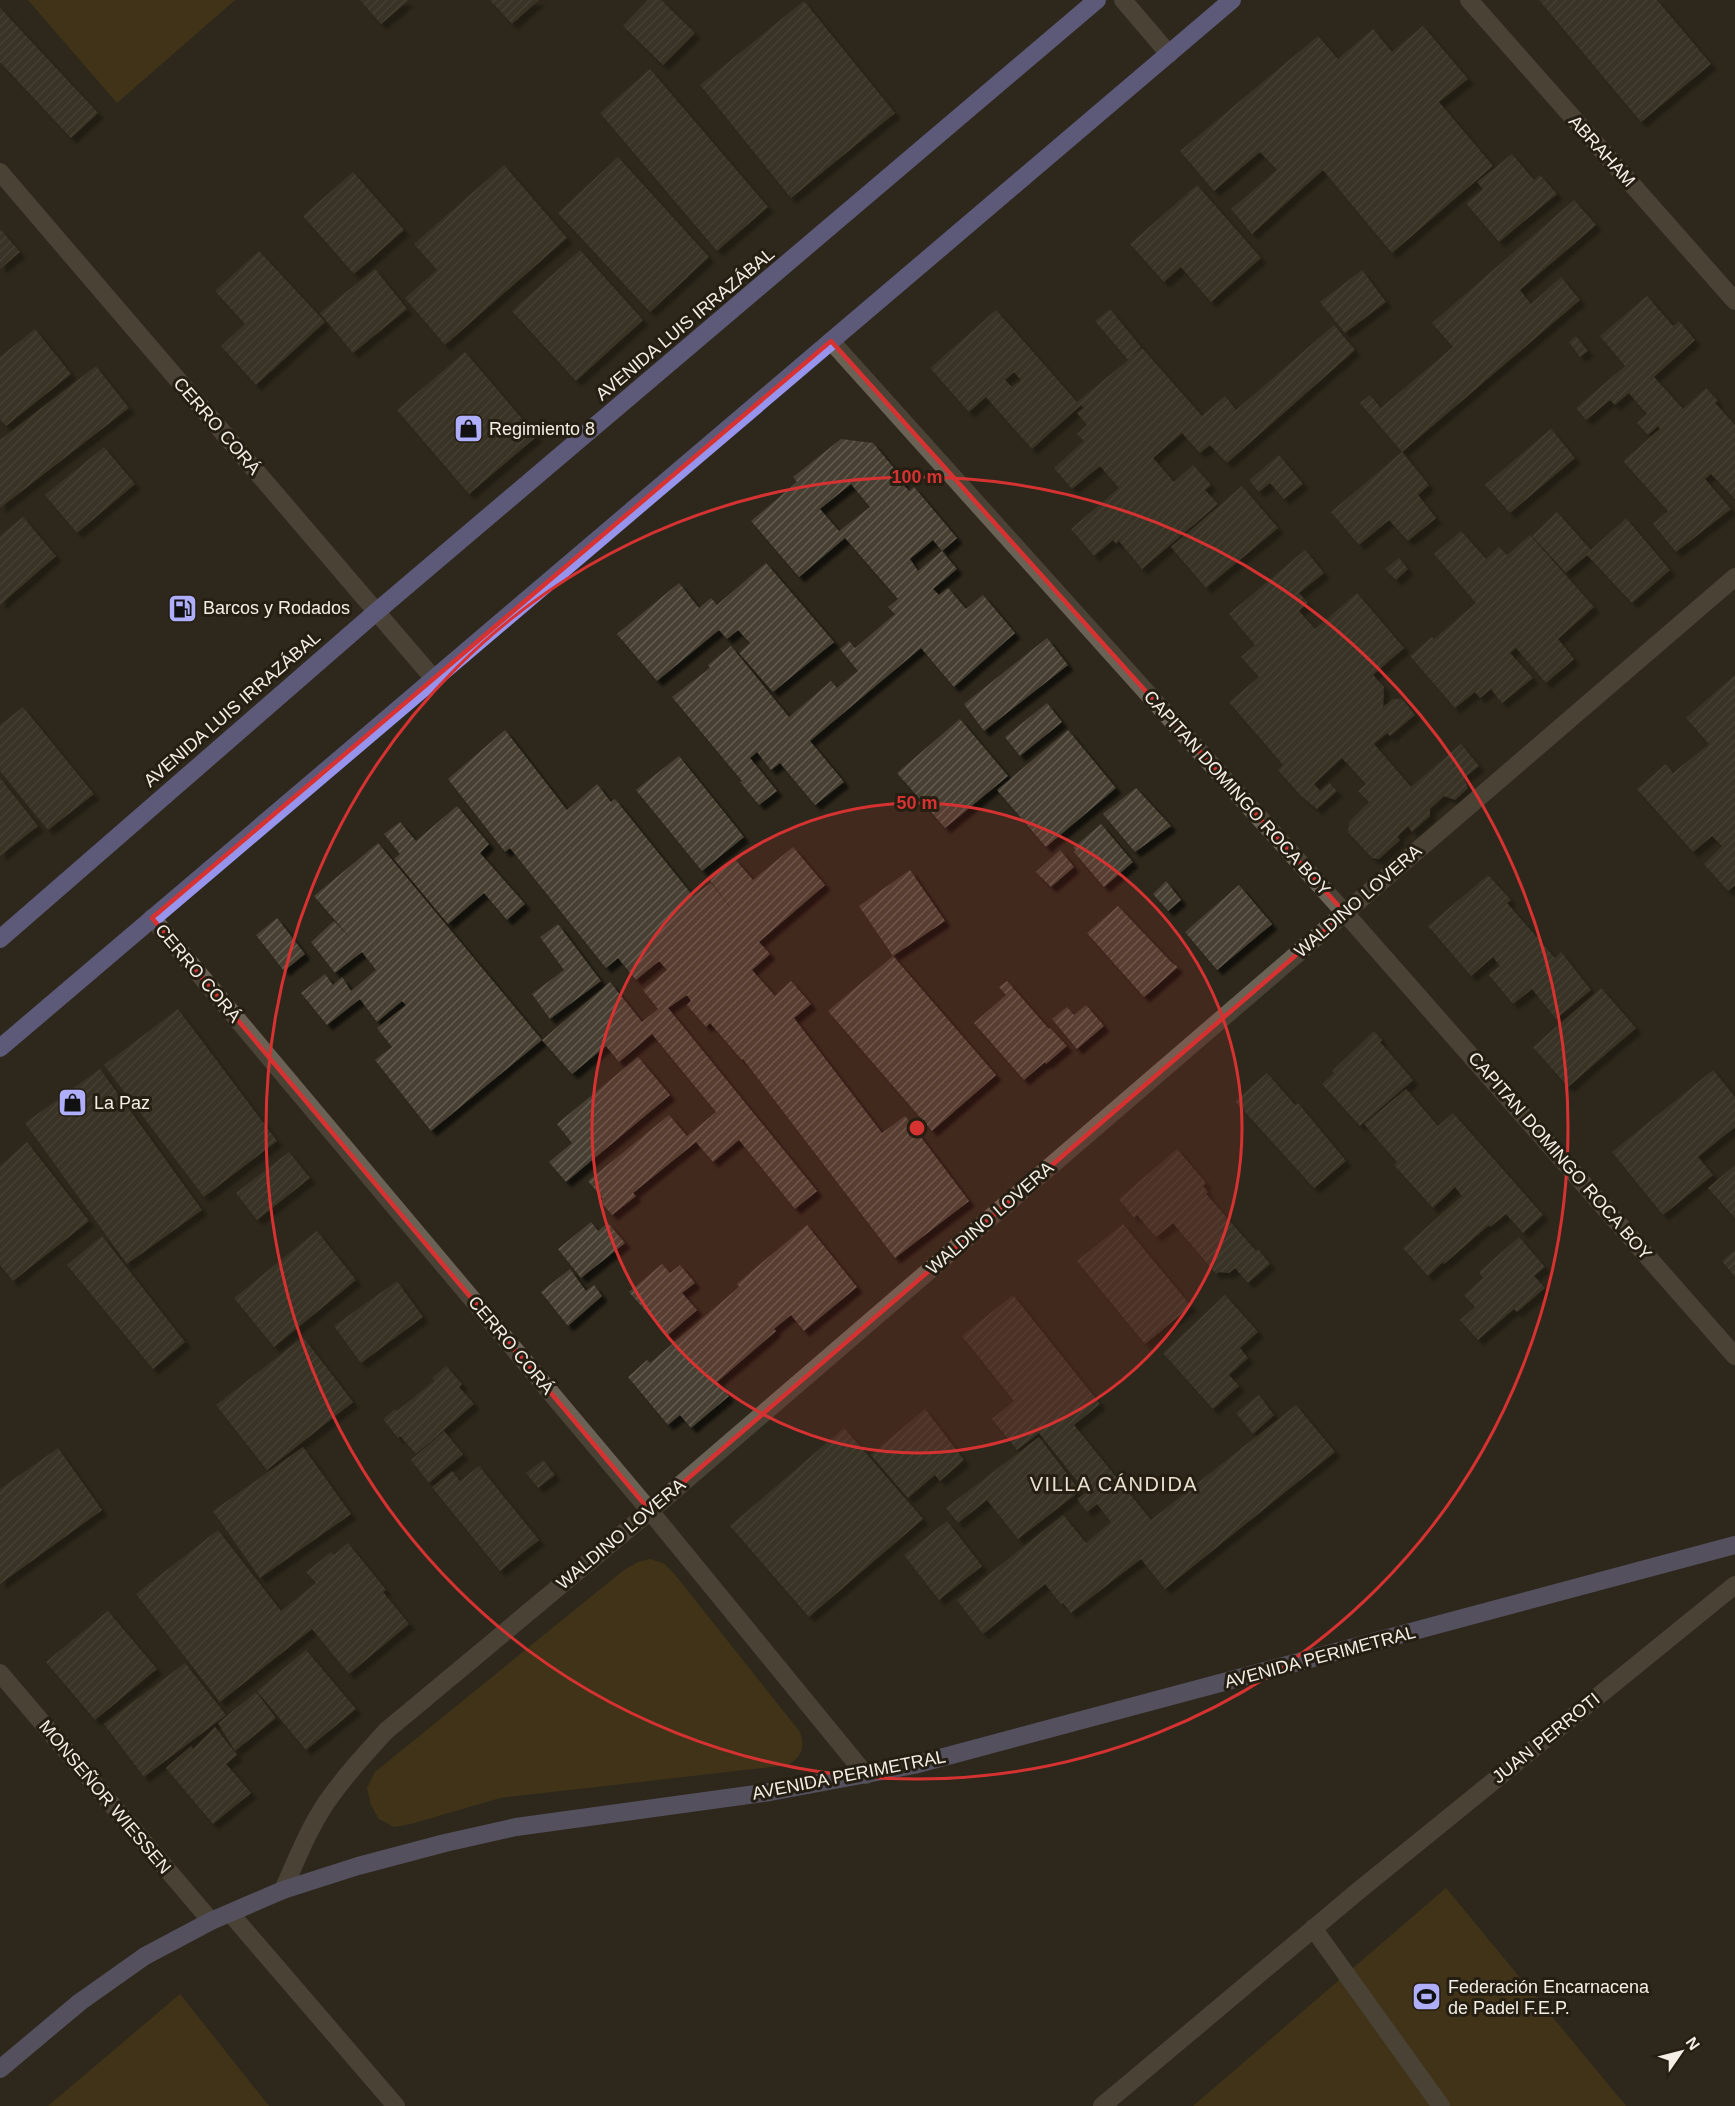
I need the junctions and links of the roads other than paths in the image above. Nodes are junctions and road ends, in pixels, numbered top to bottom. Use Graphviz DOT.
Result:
graph roads {
  1 [pos="1097,0"];
  2 [pos="1124,0"];
  3 [pos="1232,0"];
  4 [pos="1469,0"];
  5 [pos="1169,54"];
  6 [pos="0,172"];
  7 [pos="1735,301"];
  8 [pos="831,341"];
  9 [pos="1735,577"];
  10 [pos="376,612"];
  11 [pos="434,679"];
  12 [pos="1345,913"];
  13 [pos="152,918"];
  14 [pos="0,939"];
  15 [pos="0,1048"];
  16 [pos="1735,1356"];
  17 [pos="650,1510"];
  18 [pos="1735,1545"];
  19 [pos="1735,1585"];
  20 [pos="0,1673"];
  21 [pos="866,1775"];
  22 [pos="283,1890"];
  23 [pos="230,1913"];
  24 [pos="211,1921"];
  25 [pos="1313,1928"];
  26 [pos="0,2069"];
  27 [pos="396,2106"];
  28 [pos="1102,2106"];
  29 [pos="1441,2106"];
  1 -- 10 [label="highway, AVENIDA LUIS IRRAZÁBAL"];
  2 -- 5 [label="street"];
  3 -- 5 [label="highway"];
  4 -- 7 [label="street, ABRAHAM"];
  5 -- 8 [label="highway"];
  6 -- 10 [label="street, CERRO CORÁ"];
  8 -- 11 [label="highway"];
  8 -- 12 [label="street, CAPITAN DOMINGO ROCA BOY"];
  9 -- 12 [label="street, WALDINO LOVERA"];
  10 -- 11 [label="street, CERRO CORÁ"];
  10 -- 14 [label="highway, AVENIDA LUIS IRRAZÁBAL"];
  11 -- 13 [label="highway"];
  12 -- 16 [label="street, CAPITAN DOMINGO ROCA BOY"];
  12 -- 17 [label="street, WALDINO LOVERA"];
  13 -- 15 [label="highway"];
  13 -- 17 [label="street, CERRO CORÁ"];
  17 -- 21 [label="street, CERRO CORÁ"];
  17 -- 22 [label="street, WALDINO LOVERA"];
  18 -- 21 [label="main road, AVENIDA PERIMETRAL"];
  19 -- 25 [label="street, JUAN PERROTI"];
  20 -- 24 [label="street, MONSEÑOR WIESSEN"];
  21 -- 22 [label="main road, AVENIDA PERIMETRAL"];
  22 -- 23 [label="main road, AVENIDA PERIMETRAL"];
  23 -- 24 [label="main road, AVENIDA PERIMETRAL"];
  23 -- 27 [label="street"];
  24 -- 26 [label="main road, AVENIDA PERIMETRAL"];
  25 -- 28 [label="street, JUAN PERROTI"];
  25 -- 29 [label="street"];
}
